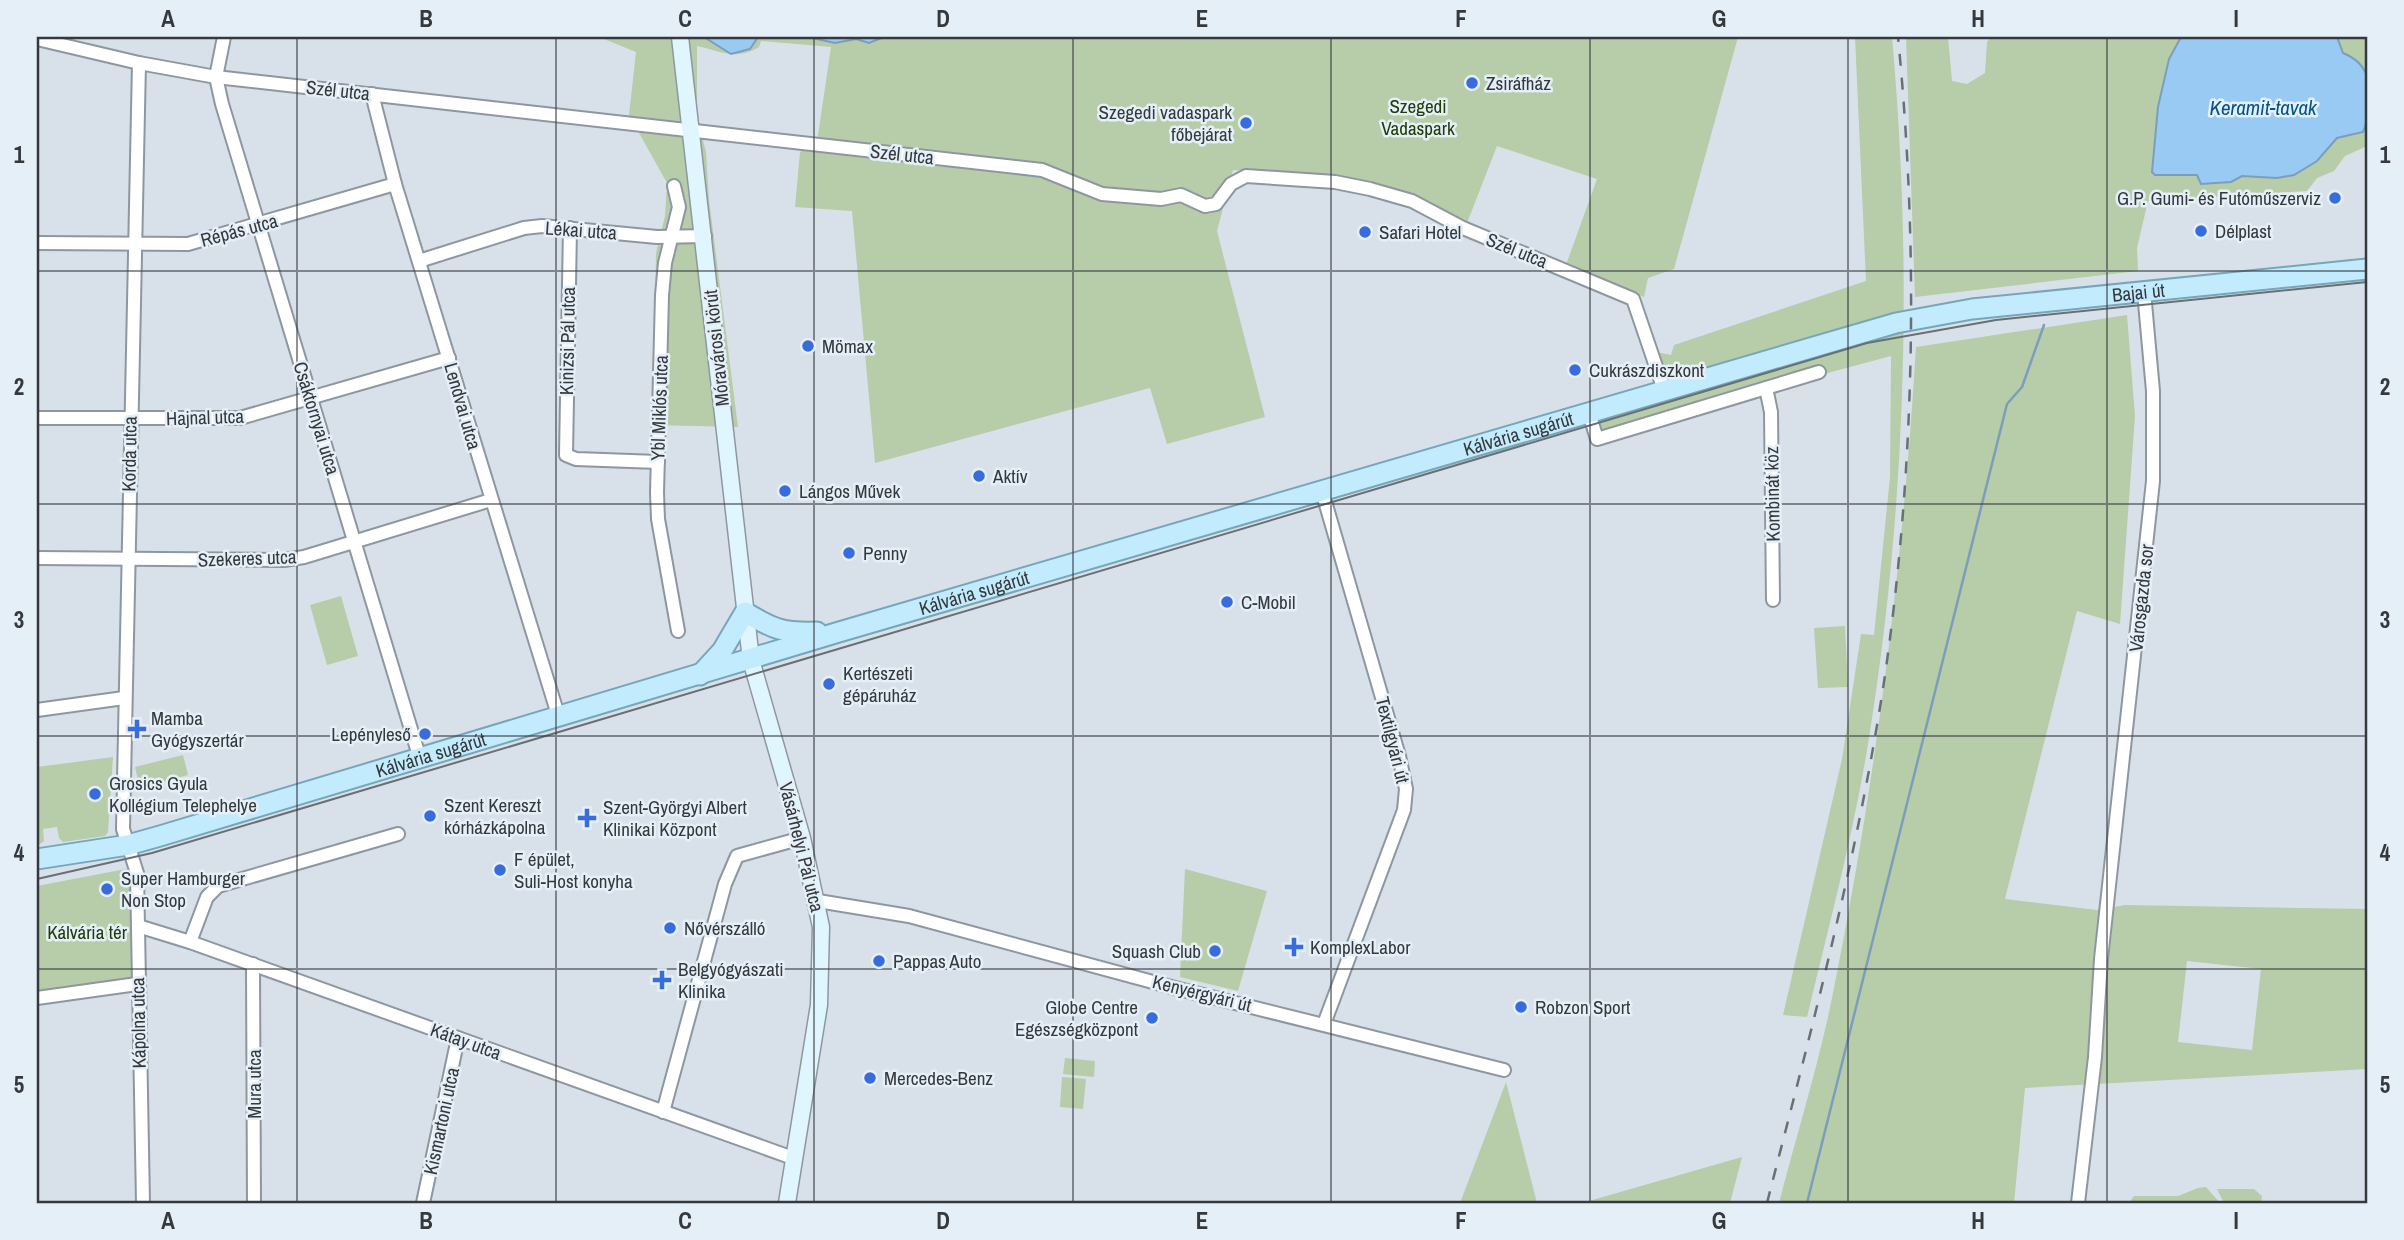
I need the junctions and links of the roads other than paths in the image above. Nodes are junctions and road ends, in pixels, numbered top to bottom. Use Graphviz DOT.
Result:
graph roads {
  1 [pos="224,37"];
  2 [pos="680,37"];
  3 [pos="37,39"];
  4 [pos="75,42"];
  5 [pos="139,63"];
  6 [pos="216,77"];
  7 [pos="372,94"];
  8 [pos="692,130"];
  9 [pos="395,184"];
  10 [pos="674,187"];
  11 [pos="259,226"];
  12 [pos="570,228"];
  13 [pos="705,236"];
  14 [pos="671,237"];
  15 [pos="37,243"];
  16 [pos="135,244"];
  17 [pos="419,261"];
  18 [pos="2367,269"];
  19 [pos="2144,292"];
  20 [pos="1910,320"];
  21 [pos="449,358"];
  22 [pos="1819,372"];
  23 [pos="1766,388"];
  24 [pos="1664,390"];
  25 [pos="311,400"];
  26 [pos="1589,412"];
  27 [pos="37,418"];
  28 [pos="130,419"];
  29 [pos="658,462"];
  30 [pos="1322,491"];
  31 [pos="491,500"];
  32 [pos="355,540"];
  33 [pos="37,558"];
  34 [pos="128,559"];
  35 [pos="1773,600"];
  36 [pos="745,612"];
  37 [pos="678,631"];
  38 [pos="839,632"];
  39 [pos="751,660"];
  40 [pos="699,676"];
  41 [pos="124,698"];
  42 [pos="37,710"];
  43 [pos="559,718"];
  44 [pos="420,759"];
  45 [pos="398,834"];
  46 [pos="802,838"];
  47 [pos="128,845"];
  48 [pos="37,859"];
  49 [pos="818,901"];
  50 [pos="138,926"];
  51 [pos="190,942"];
  52 [pos="253,964"];
  53 [pos="137,984"];
  54 [pos="37,998"];
  55 [pos="1324,1024"];
  56 [pos="458,1038"];
  57 [pos="1504,1070"];
  58 [pos="663,1112"];
  59 [pos="793,1158"];
  60 [pos="143,1203"];
  61 [pos="254,1203"];
  62 [pos="423,1203"];
  63 [pos="787,1203"];
  64 [pos="2078,1203"];
  1 -- 6 [label="street"];
  2 -- 8 [label="main road, Móravárosi körút"];
  3 -- 4 [label="street, Szél utca"];
  4 -- 5 [label="street, Szél utca"];
  5 -- 6 [label="street, Szél utca"];
  5 -- 16 [label="street, Korda utca"];
  6 -- 7 [label="street, Szél utca"];
  6 -- 11 [label="street, Csáktornyai utca"];
  7 -- 8 [label="street, Szél utca"];
  7 -- 9 [label="street, Lendvai utca"];
  8 -- 13 [label="main road, Móravárosi körút"];
  8 -- 24 [label="street, Szél utca"];
  9 -- 11 [label="street, Répás utca"];
  9 -- 17 [label="street, Lendvai utca"];
  10 -- 14 [label="street, Ybl Miklós utca"];
  11 -- 16 [label="street, Répás utca"];
  11 -- 25 [label="street, Csáktornyai utca"];
  12 -- 14 [label="street, Lékai utca"];
  12 -- 17 [label="street, Lékai utca"];
  12 -- 29 [label="street, Kinizsi Pál utca"];
  13 -- 14 [label="street, Lékai utca"];
  13 -- 36 [label="main road, Móravárosi körút"];
  14 -- 29 [label="street, Ybl Miklós utca"];
  15 -- 16 [label="street, Répás utca"];
  16 -- 28 [label="street, Korda utca"];
  17 -- 21 [label="street, Lendvai utca"];
  18 -- 19 [label="main road, Bajai út"];
  19 -- 20 [label="main road, Bajai út"];
  19 -- 64 [label="street, Városgazda sor"];
  20 -- 24 [label="main road, Kálvária sugárút"];
  21 -- 25 [label="street, Hajnal utca"];
  21 -- 31 [label="street, Lendvai utca"];
  22 -- 23 [label="street"];
  23 -- 26 [label="street"];
  23 -- 35 [label="street, Kombinát köz"];
  24 -- 26 [label="main road, Kálvária sugárút"];
  25 -- 28 [label="street, Hajnal utca"];
  25 -- 32 [label="street, Csáktornyai utca"];
  26 -- 30 [label="main road, Kálvária sugárút"];
  27 -- 28 [label="street, Hajnal utca"];
  28 -- 34 [label="street, Korda utca"];
  29 -- 37 [label="street, Ybl Miklós utca"];
  30 -- 38 [label="main road, Kálvária sugárút"];
  30 -- 55 [label="street, Textilgyári út"];
  31 -- 32 [label="street, Szekeres utca"];
  31 -- 43 [label="street, Lendvai utca"];
  32 -- 34 [label="street, Szekeres utca"];
  32 -- 44 [label="street, Csáktornyai utca"];
  33 -- 34 [label="street, Szekeres utca"];
  34 -- 41 [label="street, Korda utca"];
  36 -- 38 [label="main road"];
  36 -- 39 [label="main road, Móravárosi körút"];
  36 -- 40 [label="main road"];
  38 -- 39 [label="main road, Kálvária sugárút"];
  39 -- 40 [label="main road, Kálvária sugárút"];
  39 -- 46 [label="main road, Vásárhelyi Pál utca"];
  40 -- 43 [label="main road, Kálvária sugárút"];
  41 -- 42 [label="street"];
  41 -- 47 [label="street, Korda utca"];
  43 -- 44 [label="main road, Kálvária sugárút"];
  44 -- 47 [label="main road, Kálvária sugárút"];
  45 -- 51 [label="street"];
  46 -- 49 [label="main road, Vásárhelyi Pál utca"];
  46 -- 58 [label="street"];
  47 -- 48 [label="main road, Kálvária sugárút"];
  47 -- 50 [label="street, Kápolna utca"];
  49 -- 55 [label="street, Kenyérgyári út"];
  49 -- 59 [label="main road, Vásárhelyi Pál utca"];
  50 -- 51 [label="street, Kátay utca"];
  50 -- 53 [label="street, Kápolna utca"];
  51 -- 52 [label="street, Kátay utca"];
  52 -- 56 [label="street, Kátay utca"];
  52 -- 61 [label="street, Mura utca"];
  53 -- 54 [label="street"];
  53 -- 60 [label="street, Kápolna utca"];
  55 -- 57 [label="street, Kenyérgyári út"];
  56 -- 58 [label="street, Kátay utca"];
  56 -- 62 [label="street, Kismartoni utca"];
  58 -- 59 [label="street, Kátay utca"];
  59 -- 63 [label="main road, Vásárhelyi Pál utca"];
}
